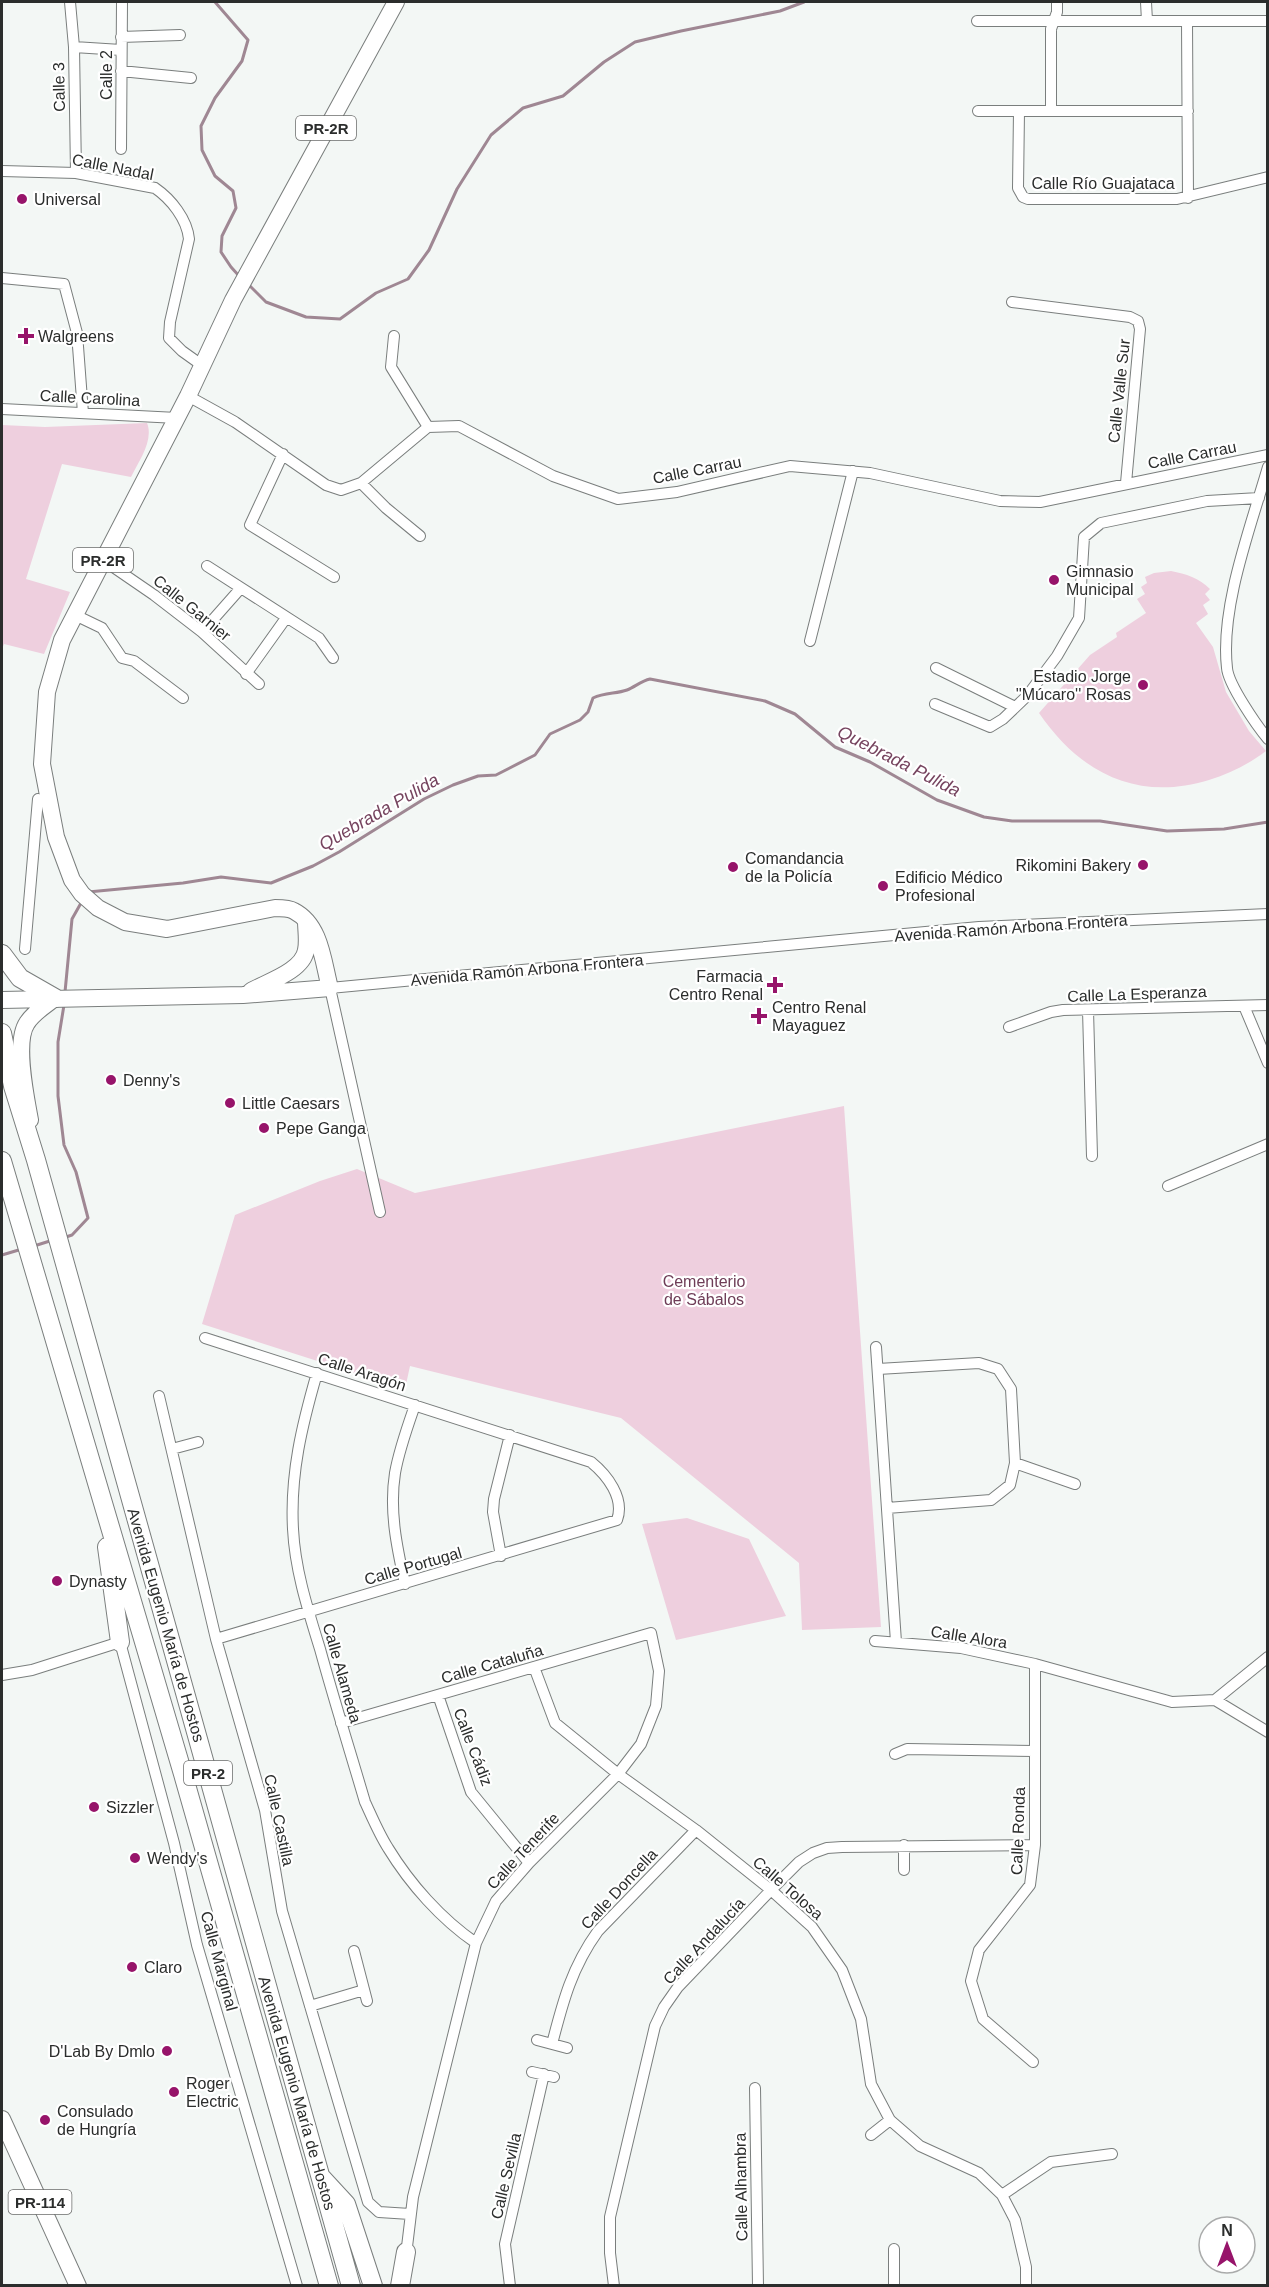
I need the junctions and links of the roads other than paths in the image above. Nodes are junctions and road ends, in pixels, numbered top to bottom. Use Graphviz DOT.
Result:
graph roads {
  1 [pos="70,2"];
  2 [pos="122,2"];
  3 [pos="396,2"];
  4 [pos="1057,2"];
  5 [pos="1146,2"];
  6 [pos="977,21"];
  7 [pos="1147,21"];
  8 [pos="1187,21"];
  9 [pos="1268,21"];
  10 [pos="1053,22"];
  11 [pos="180,35"];
  12 [pos="121,37"];
  13 [pos="74,47"];
  14 [pos="121,50"];
  15 [pos="121,71"];
  16 [pos="190,78"];
  17 [pos="978,111"];
  18 [pos="1019,111"];
  19 [pos="1051,111"];
  20 [pos="1188,111"];
  21 [pos="121,149"];
  22 [pos="2,171"];
  23 [pos="76,172"];
  24 [pos="1268,177"];
  25 [pos="1188,198"];
  26 [pos="2,278"];
  27 [pos="1012,302"];
  28 [pos="394,336"];
  29 [pos="203,366"];
  30 [pos="188,396"];
  31 [pos="2,409"];
  32 [pos="83,413"];
  33 [pos="177,418"];
  34 [pos="428,427"];
  35 [pos="283,454"];
  36 [pos="1268,455"];
  37 [pos="1268,467"];
  38 [pos="854,471"];
  39 [pos="361,483"];
  40 [pos="1126,483"];
  41 [pos="1259,498"];
  42 [pos="420,536"];
  43 [pos="103,560"];
  44 [pos="207,566"];
  45 [pos="334,577"];
  46 [pos="240,589"];
  47 [pos="75,615"];
  48 [pos="286,618"];
  49 [pos="202,632"];
  50 [pos="810,641"];
  51 [pos="333,658"];
  52 [pos="936,668"];
  53 [pos="246,674"];
  54 [pos="259,684"];
  55 [pos="183,698"];
  56 [pos="936,704"];
  57 [pos="1015,707"];
  58 [pos="1268,739"];
  59 [pos="38,799"];
  60 [pos="34,837"];
  61 [pos="56,837"];
  62 [pos="1268,914"];
  63 [pos="306,920"];
  64 [pos="25,949"];
  65 [pos="2,954"];
  66 [pos="330,988"];
  67 [pos="243,995"];
  68 [pos="56,998"];
  69 [pos="2,1000"];
  70 [pos="1268,1005"];
  71 [pos="1244,1006"];
  72 [pos="1088,1010"];
  73 [pos="1010,1028"];
  74 [pos="2,1034"];
  75 [pos="1268,1063"];
  76 [pos="1268,1144"];
  77 [pos="1092,1156"];
  78 [pos="36,1160"];
  79 [pos="2,1161"];
  80 [pos="1168,1186"];
  81 [pos="380,1212"];
  82 [pos="205,1338"];
  83 [pos="876,1347"];
  84 [pos="878,1369"];
  85 [pos="317,1373"];
  86 [pos="159,1396"];
  87 [pos="415,1405"];
  88 [pos="510,1434"];
  89 [pos="198,1442"];
  90 [pos="172,1449"];
  91 [pos="1015,1463"];
  92 [pos="1075,1484"];
  93 [pos="99,1486"];
  94 [pos="887,1508"];
  95 [pos="617,1520"];
  96 [pos="501,1556"];
  97 [pos="405,1584"];
  98 [pos="309,1612"];
  99 [pos="651,1633"];
  100 [pos="216,1639"];
  101 [pos="875,1641"];
  102 [pos="120,1642"];
  103 [pos="896,1642"];
  104 [pos="1268,1657"];
  105 [pos="1035,1664"];
  106 [pos="534,1667"];
  107 [pos="2,1675"];
  108 [pos="438,1695"];
  109 [pos="1215,1700"];
  110 [pos="341,1723"];
  111 [pos="1268,1732"];
  112 [pos="1034,1751"];
  113 [pos="895,1754"];
  114 [pos="618,1774"];
  115 [pos="696,1830"];
  116 [pos="904,1845"];
  117 [pos="1035,1845"];
  118 [pos="529,1863"];
  119 [pos="904,1870"];
  120 [pos="771,1890"];
  121 [pos="476,1943"];
  122 [pos="354,1952"];
  123 [pos="310,2006"];
  124 [pos="537,2040"];
  125 [pos="552,2044"];
  126 [pos="567,2048"];
  127 [pos="1033,2062"];
  128 [pos="532,2072"];
  129 [pos="755,2088"];
  130 [pos="2,2119"];
  131 [pos="890,2120"];
  132 [pos="871,2134"];
  133 [pos="1112,2154"];
  134 [pos="321,2176"];
  135 [pos="1002,2195"];
  136 [pos="410,2214"];
  137 [pos="894,2249"];
  138 [pos="406,2252"];
  139 [pos="78,2286"];
  140 [pos="297,2286"];
  141 [pos="329,2286"];
  142 [pos="351,2286"];
  143 [pos="373,2286"];
  144 [pos="400,2286"];
  145 [pos="410,2286"];
  146 [pos="510,2286"];
  147 [pos="614,2286"];
  148 [pos="758,2286"];
  149 [pos="894,2286"];
  150 [pos="1026,2286"];
  1 -- 13 [label="street, Calle 3"];
  2 -- 12 [label="street, Calle 2"];
  3 -- 29 [label="main road, PR-2R"];
  4 -- 10 [label="street"];
  5 -- 7 [label="street"];
  6 -- 10 [label="street"];
  7 -- 8 [label="street"];
  7 -- 10 [label="street"];
  8 -- 9 [label="street"];
  8 -- 20 [label="street"];
  10 -- 19 [label="street"];
  11 -- 12 [label="street"];
  12 -- 14 [label="street, Calle 2"];
  13 -- 14 [label="street"];
  13 -- 23 [label="street, Calle 3"];
  14 -- 15 [label="street, Calle 2"];
  15 -- 16 [label="street"];
  15 -- 21 [label="street, Calle 2"];
  17 -- 18 [label="street"];
  18 -- 19 [label="street"];
  18 -- 25 [label="street, Calle Río Guajataca"];
  19 -- 20 [label="street"];
  20 -- 25 [label="street"];
  22 -- 23 [label="street, Calle Nadal"];
  23 -- 29 [label="street, Calle Nadal"];
  24 -- 25 [label="street, Calle Río Guajataca"];
  26 -- 32 [label="street"];
  27 -- 40 [label="street, Calle Valle Sur"];
  28 -- 34 [label="street"];
  29 -- 30 [label="main road, PR-2R"];
  30 -- 33 [label="main road, PR-2R"];
  30 -- 35 [label="street"];
  31 -- 32 [label="street, Calle Carolina"];
  32 -- 33 [label="street, Calle Carolina"];
  33 -- 43 [label="main road, PR-2R"];
  34 -- 38 [label="street, Calle Carrau"];
  34 -- 39 [label="street"];
  35 -- 39 [label="street"];
  35 -- 45 [label="street"];
  36 -- 40 [label="street, Calle Carrau"];
  37 -- 41 [label="street"];
  38 -- 40 [label="street, Calle Carrau"];
  38 -- 50 [label="street"];
  39 -- 42 [label="street"];
  41 -- 57 [label="street"];
  41 -- 58 [label="street"];
  43 -- 47 [label="main road, PR-2R"];
  43 -- 49 [label="street, Calle Garnier"];
  44 -- 46 [label="street"];
  46 -- 48 [label="street"];
  46 -- 49 [label="street"];
  47 -- 55 [label="street"];
  47 -- 61 [label="main road, PR-2R"];
  48 -- 51 [label="street"];
  48 -- 53 [label="street"];
  49 -- 53 [label="street, Calle Garnier"];
  52 -- 57 [label="street"];
  53 -- 54 [label="street, Calle Garnier"];
  56 -- 57 [label="street"];
  59 -- 60 [label="street"];
  60 -- 61 [label="street"];
  60 -- 64 [label="street"];
  61 -- 63 [label="main road, PR-2R"];
  62 -- 66 [label="street, Avenida Ramón Arbona Frontera"];
  63 -- 66 [label="main road"];
  63 -- 67 [label="main road"];
  65 -- 68 [label="highway"];
  66 -- 67 [label="main road, Avenida Ramón Arbona Frontera"];
  66 -- 81 [label="street"];
  67 -- 68 [label="main road, Avenida Ramón Arbona Frontera"];
  68 -- 69 [label="main road, Avenida Ramón Arbona Frontera"];
  68 -- 78 [label="main road"];
  70 -- 71 [label="street, Calle La Esperanza"];
  71 -- 72 [label="street, Calle La Esperanza"];
  71 -- 75 [label="street"];
  72 -- 73 [label="street, Calle La Esperanza"];
  72 -- 77 [label="street"];
  74 -- 78 [label="highway, Avenida Eugenio María de Hostos / PR-2"];
  76 -- 80 [label="street"];
  78 -- 134 [label="highway, Avenida Eugenio María de Hostos / PR-2"];
  79 -- 93 [label="highway, Avenida Eugenio María de Hostos / PR-2"];
  82 -- 85 [label="street, Calle Aragón"];
  83 -- 84 [label="street"];
  84 -- 91 [label="street"];
  84 -- 94 [label="street"];
  85 -- 87 [label="street, Calle Aragón"];
  85 -- 98 [label="street, Calle Alameda"];
  86 -- 90 [label="street, Calle Castilla"];
  87 -- 88 [label="street, Calle Aragón"];
  87 -- 97 [label="street"];
  88 -- 95 [label="street, Calle Aragón"];
  88 -- 96 [label="street"];
  89 -- 90 [label="street"];
  90 -- 100 [label="street, Calle Castilla"];
  91 -- 92 [label="street"];
  91 -- 94 [label="street"];
  93 -- 102 [label="highway"];
  93 -- 141 [label="highway, Avenida Eugenio María de Hostos / PR-2"];
  94 -- 103 [label="street"];
  95 -- 96 [label="street, Calle Portugal"];
  96 -- 97 [label="street, Calle Portugal"];
  97 -- 98 [label="street, Calle Portugal"];
  98 -- 100 [label="street, Calle Portugal"];
  98 -- 110 [label="street, Calle Alameda"];
  99 -- 106 [label="street, Calle Cataluña"];
  99 -- 114 [label="street, Calle Tenerife"];
  100 -- 123 [label="street, Calle Castilla"];
  101 -- 103 [label="street, Calle Alora"];
  102 -- 107 [label="street"];
  102 -- 140 [label="street, Calle Marginal"];
  103 -- 105 [label="street, Calle Alora"];
  104 -- 109 [label="street"];
  105 -- 109 [label="street, Calle Alora"];
  105 -- 112 [label="street, Calle Ronda"];
  106 -- 108 [label="street, Calle Cataluña"];
  106 -- 114 [label="street, Calle Tolosa"];
  108 -- 110 [label="street, Calle Cataluña"];
  108 -- 118 [label="street, Calle Cádiz"];
  109 -- 111 [label="street"];
  110 -- 121 [label="street, Calle Alameda"];
  112 -- 113 [label="street"];
  112 -- 117 [label="street, Calle Ronda"];
  114 -- 115 [label="street, Calle Tolosa"];
  114 -- 118 [label="street, Calle Tenerife"];
  115 -- 120 [label="street, Calle Tolosa"];
  115 -- 125 [label="street, Calle Doncella"];
  116 -- 117 [label="street, Calle Andalucía"];
  116 -- 119 [label="street"];
  116 -- 120 [label="street, Calle Andalucía"];
  117 -- 127 [label="street, Calle Ronda"];
  118 -- 121 [label="street, Calle Tenerife"];
  120 -- 131 [label="street, Calle Tolosa"];
  120 -- 147 [label="street, Calle Andalucía"];
  121 -- 136 [label="street, Calle Tenerife"];
  122 -- 123 [label="street"];
  123 -- 136 [label="street, Calle Castilla"];
  124 -- 125 [label="street"];
  125 -- 126 [label="street"];
  128 -- 146 [label="street, Calle Sevilla"];
  129 -- 148 [label="street, Calle Alhambra"];
  130 -- 139 [label="main road, PR-114"];
  131 -- 132 [label="street"];
  131 -- 135 [label="street, Calle Tolosa"];
  133 -- 135 [label="street"];
  134 -- 142 [label="highway, Avenida Eugenio María de Hostos / PR-2"];
  134 -- 143 [label="highway"];
  135 -- 150 [label="street, Calle Tolosa"];
  136 -- 138 [label="street"];
  137 -- 149 [label="street"];
  138 -- 144 [label="highway"];
  138 -- 145 [label="street"];
}
